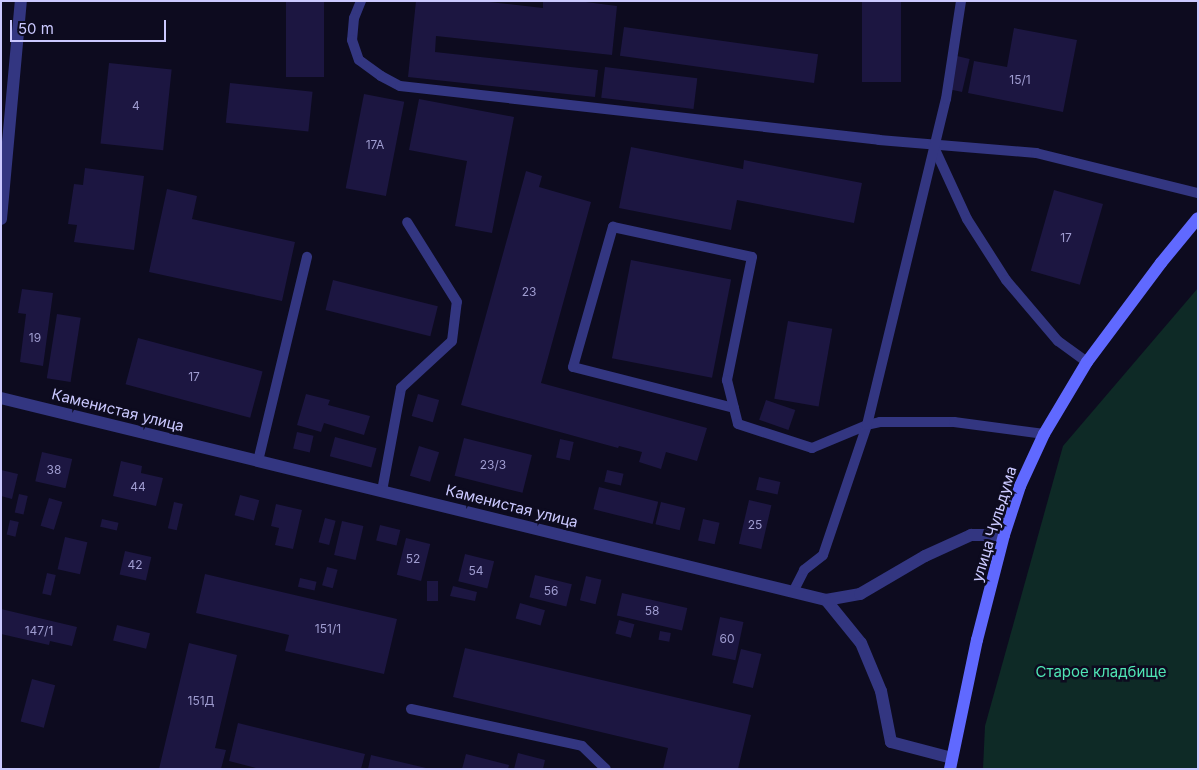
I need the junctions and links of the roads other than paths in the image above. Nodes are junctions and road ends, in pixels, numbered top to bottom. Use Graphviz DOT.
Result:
graph roads {
  1 [pos="21,1"];
  2 [pos="362,1"];
  3 [pos="961,1"];
  4 [pos="933,145"];
  5 [pos="1198,193"];
  6 [pos="1,218"];
  7 [pos="1198,218"];
  8 [pos="407,222"];
  9 [pos="307,257"];
  10 [pos="1087,362"];
  11 [pos="1,398"];
  12 [pos="734,408"];
  13 [pos="866,425"];
  14 [pos="1044,434"];
  15 [pos="258,461"];
  16 [pos="382,491"];
  17 [pos="1004,535"];
  18 [pos="793,592"];
  19 [pos="826,600"];
  20 [pos="411,709"];
  21 [pos="951,764"];
  22 [pos="606,769"];
  1 -- 6 [label="street"];
  2 -- 4 [label="lane"];
  3 -- 4 [label="lane"];
  4 -- 5 [label="lane"];
  4 -- 10 [label="lane"];
  4 -- 13 [label="lane"];
  7 -- 10 [label="main road, улица Чульдума"];
  8 -- 16 [label="lane"];
  9 -- 15 [label="lane"];
  10 -- 14 [label="main road, улица Чульдума"];
  11 -- 15 [label="street, Каменистая улица"];
  12 -- 12 [label="lane"];
  12 -- 13 [label="lane"];
  13 -- 14 [label="lane"];
  13 -- 18 [label="lane"];
  14 -- 17 [label="main road, улица Чульдума"];
  15 -- 16 [label="street, Каменистая улица"];
  16 -- 18 [label="street, Каменистая улица"];
  17 -- 19 [label="street, Каменистая улица"];
  17 -- 21 [label="main road, улица Чульдума"];
  18 -- 19 [label="street, Каменистая улица"];
  19 -- 21 [label="street"];
  20 -- 22 [label="lane"];
}
